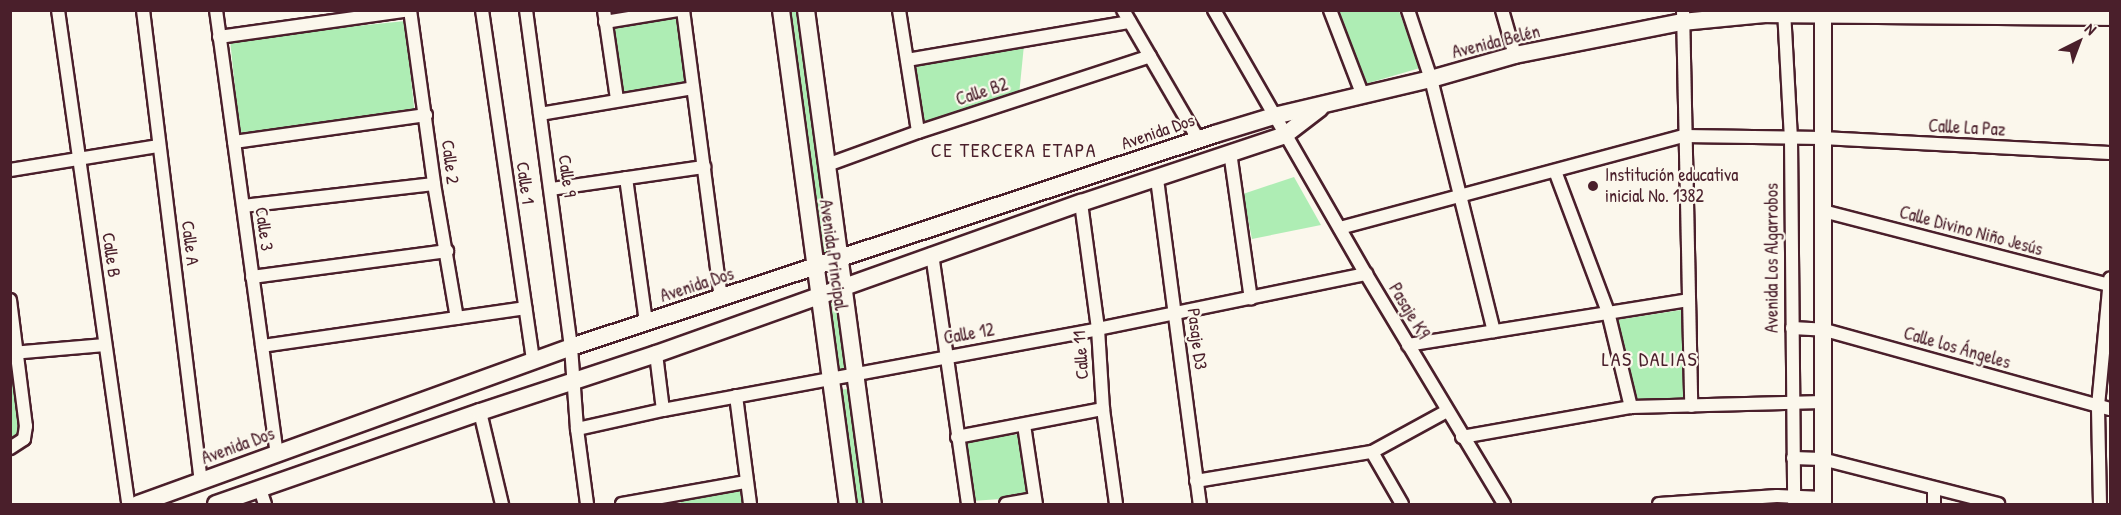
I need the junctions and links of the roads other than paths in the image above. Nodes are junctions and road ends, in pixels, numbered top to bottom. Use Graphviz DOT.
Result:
graph roads {
  1 [pos="58,10"];
  2 [pos="143,10"];
  3 [pos="216,10"];
  4 [pos="410,10"];
  5 [pos="482,10"];
  6 [pos="526,10"];
  7 [pos="681,10"];
  8 [pos="781,10"];
  9 [pos="806,10"];
  10 [pos="900,10"];
  11 [pos="1123,10"];
  12 [pos="1330,10"];
  13 [pos="1408,10"];
  14 [pos="1502,10"];
  15 [pos="1214,11"];
  16 [pos="1785,12"];
  17 [pos="1823,12"];
  18 [pos="605,16"];
  19 [pos="1682,16"];
  20 [pos="2110,17"];
  21 [pos="1130,22"];
  22 [pos="219,37"];
  23 [pos="1515,55"];
  24 [pos="1150,56"];
  25 [pos="907,60"];
  26 [pos="1431,80"];
  27 [pos="693,88"];
  28 [pos="1363,96"];
  29 [pos="617,99"];
  30 [pos="1324,105"];
  31 [pos="540,114"];
  32 [pos="426,115"];
  33 [pos="1274,116"];
  34 [pos="918,132"];
  35 [pos="1285,135"];
  36 [pos="1684,136"];
  37 [pos="1791,138"];
  38 [pos="1822,138"];
  39 [pos="1198,139"];
  40 [pos="234,142"];
  41 [pos="159,146"];
  42 [pos="1230,152"];
  43 [pos="2110,153"];
  44 [pos="79,159"];
  45 [pos="827,165"];
  46 [pos="704,167"];
  47 [pos="10,170"];
  48 [pos="1555,171"];
  49 [pos="626,178"];
  50 [pos="1156,179"];
  51 [pos="434,184"];
  52 [pos="551,189"];
  53 [pos="1461,197"];
  54 [pos="1081,203"];
  55 [pos="243,206"];
  56 [pos="1823,210"];
  57 [pos="1340,228"];
  58 [pos="447,251"];
  59 [pos="932,254"];
  60 [pos="840,258"];
  61 [pos="815,266"];
  62 [pos="1366,274"];
  63 [pos="252,277"];
  64 [pos="2110,278"];
  65 [pos="2110,285"];
  66 [pos="844,286"];
  67 [pos="819,296"];
  68 [pos="721,297"];
  69 [pos="1251,299"];
  70 [pos="10,300"];
  71 [pos="1688,300"];
  72 [pos="525,308"];
  73 [pos="1608,312"];
  74 [pos="1176,314"];
  75 [pos="457,318"];
  76 [pos="646,322"];
  77 [pos="1792,328"];
  78 [pos="1098,329"];
  79 [pos="1824,330"];
  80 [pos="1494,331"];
  81 [pos="105,345"];
  82 [pos="1408,345"];
  83 [pos="262,346"];
  84 [pos="571,346"];
  85 [pos="14,352"];
  86 [pos="656,354"];
  87 [pos="947,356"];
  88 [pos="533,360"];
  89 [pos="855,375"];
  90 [pos="832,380"];
  91 [pos="574,382"];
  92 [pos="736,396"];
  93 [pos="1823,402"];
  94 [pos="1792,403"];
  95 [pos="1631,406"];
  96 [pos="1691,406"];
  97 [pos="2098,406"];
  98 [pos="1103,409"];
  99 [pos="2110,409"];
  100 [pos="663,410"];
  101 [pos="1447,411"];
  102 [pos="480,412"];
  103 [pos="1024,425"];
  104 [pos="577,429"];
  105 [pos="957,437"];
  106 [pos="1462,437"];
  107 [pos="10,448"];
  108 [pos="1372,452"];
  109 [pos="277,453"];
  110 [pos="1793,458"];
  111 [pos="1822,459"];
  112 [pos="201,480"];
  113 [pos="1196,481"];
  114 [pos="746,482"];
  115 [pos="1934,488"];
  116 [pos="263,497"];
  117 [pos="672,500"];
  118 [pos="1793,501"];
  119 [pos="1823,501"];
  120 [pos="1036,502"];
  121 [pos="128,504"];
  122 [pos="138,504"];
  123 [pos="216,504"];
  124 [pos="502,504"];
  125 [pos="587,504"];
  126 [pos="622,504"];
  127 [pos="750,504"];
  128 [pos="848,504"];
  129 [pos="873,504"];
  130 [pos="968,504"];
  131 [pos="1006,504"];
  132 [pos="1116,504"];
  133 [pos="1200,504"];
  134 [pos="1402,504"];
  135 [pos="1504,504"];
  136 [pos="1666,504"];
  137 [pos="1934,504"];
  138 [pos="1998,504"];
  139 [pos="2100,504"];
  1 -- 44 [label="street, Calle B"];
  2 -- 41 [label="street, Calle A"];
  3 -- 22 [label="street, Calle 3"];
  4 -- 22 [label="street"];
  4 -- 32 [label="street, Calle 2"];
  5 -- 72 [label="street, Calle 1"];
  6 -- 31 [label="street, Calle 9"];
  7 -- 18 [label="street"];
  7 -- 27 [label="street"];
  8 -- 61 [label="street, Avenida Principal"];
  9 -- 45 [label="street, Avenida Principal"];
  10 -- 25 [label="street"];
  11 -- 21 [label="street"];
  12 -- 28 [label="street"];
  13 -- 26 [label="street"];
  14 -- 23 [label="street"];
  15 -- 33 [label="street, Pasaje K9"];
  16 -- 17 [label="street, Avenida Belén"];
  16 -- 19 [label="street, Avenida Belén"];
  16 -- 37 [label="street, Avenida Los Algarrobos"];
  17 -- 20 [label="street, Avenida Belén"];
  17 -- 38 [label="street"];
  18 -- 29 [label="street"];
  19 -- 23 [label="street, Avenida Belén"];
  19 -- 36 [label="street"];
  21 -- 24 [label="street"];
  21 -- 25 [label="street"];
  22 -- 40 [label="street, Calle 3"];
  23 -- 26 [label="street, Avenida Belén"];
  24 -- 34 [label="street, Calle B2"];
  24 -- 39 [label="street"];
  25 -- 34 [label="street"];
  26 -- 28 [label="street, Avenida Belén"];
  26 -- 53 [label="street"];
  27 -- 29 [label="street"];
  27 -- 46 [label="street"];
  28 -- 30 [label="street, Avenida Belén"];
  29 -- 31 [label="street"];
  30 -- 33 [label="street, Avenida Belén"];
  30 -- 35 [label="street, Avenida Belén"];
  31 -- 52 [label="street, Calle 9"];
  32 -- 40 [label="street"];
  32 -- 51 [label="street, Calle 2"];
  33 -- 35 [label="street, Pasaje K9"];
  33 -- 39 [label="street, Avenida Dos"];
  34 -- 45 [label="street, Calle B2"];
  35 -- 42 [label="street"];
  35 -- 57 [label="street, Pasaje K9"];
  36 -- 37 [label="street, Calle La Paz"];
  36 -- 48 [label="street, Calle La Paz"];
  36 -- 71 [label="street"];
  37 -- 38 [label="street, Calle La Paz"];
  37 -- 77 [label="street, Avenida Los Algarrobos"];
  38 -- 43 [label="street, Calle La Paz"];
  38 -- 56 [label="street"];
  39 -- 60 [label="street, Avenida Dos"];
  40 -- 55 [label="street, Calle 3"];
  41 -- 44 [label="street"];
  41 -- 112 [label="street, Calle A"];
  42 -- 50 [label="street"];
  42 -- 69 [label="street"];
  44 -- 47 [label="street"];
  44 -- 81 [label="street, Calle B"];
  45 -- 60 [label="street, Avenida Principal"];
  46 -- 49 [label="street"];
  46 -- 68 [label="street"];
  48 -- 53 [label="street, Calle La Paz"];
  48 -- 73 [label="street"];
  49 -- 52 [label="street"];
  49 -- 76 [label="street"];
  50 -- 54 [label="street"];
  50 -- 74 [label="street, Pasaje D3"];
  51 -- 55 [label="street"];
  51 -- 58 [label="street, Calle 2"];
  52 -- 84 [label="street, Calle 9"];
  53 -- 57 [label="street, Calle La Paz"];
  53 -- 80 [label="street"];
  54 -- 59 [label="street"];
  54 -- 78 [label="street, Calle 11"];
  55 -- 63 [label="street, Calle 3"];
  56 -- 65 [label="street, Calle Divino Niño Jesús"];
  56 -- 79 [label="street"];
  57 -- 62 [label="street, Pasaje K9"];
  58 -- 63 [label="street"];
  58 -- 75 [label="street, Calle 2"];
  59 -- 66 [label="street"];
  59 -- 87 [label="street"];
  60 -- 61 [label="street, Avenida Dos"];
  60 -- 66 [label="street, Avenida Principal"];
  61 -- 67 [label="street, Avenida Principal"];
  61 -- 68 [label="street, Avenida Dos"];
  62 -- 69 [label="street, Calle 12"];
  62 -- 82 [label="street, Pasaje K9"];
  63 -- 83 [label="street, Calle 3"];
  64 -- 65 [label="street"];
  65 -- 97 [label="street"];
  66 -- 67 [label="street"];
  66 -- 89 [label="street, Avenida Principal"];
  67 -- 86 [label="street"];
  67 -- 90 [label="street, Avenida Principal"];
  68 -- 76 [label="street, Avenida Dos"];
  69 -- 74 [label="street, Calle 12"];
  70 -- 85 [label="street"];
  71 -- 73 [label="street"];
  71 -- 96 [label="street"];
  72 -- 75 [label="street"];
  72 -- 88 [label="street, Calle 1"];
  73 -- 80 [label="street"];
  73 -- 95 [label="street"];
  74 -- 78 [label="street, Calle 12"];
  74 -- 113 [label="street, Pasaje D3"];
  75 -- 83 [label="street"];
  76 -- 84 [label="street, Avenida Dos"];
  77 -- 79 [label="street, Calle los Ángeles"];
  77 -- 94 [label="street, Avenida Los Algarrobos"];
  78 -- 87 [label="street, Calle 12"];
  78 -- 98 [label="street, Calle 11"];
  79 -- 93 [label="street"];
  79 -- 97 [label="street, Calle los Ángeles"];
  80 -- 82 [label="street"];
  81 -- 85 [label="street"];
  81 -- 121 [label="street, Calle B"];
  82 -- 101 [label="street, Pasaje K9"];
  83 -- 109 [label="street, Calle 3"];
  84 -- 88 [label="street, Avenida Dos"];
  84 -- 91 [label="street, Calle 9"];
  85 -- 107 [label="street"];
  86 -- 91 [label="street"];
  86 -- 100 [label="street"];
  87 -- 89 [label="street, Calle 12"];
  87 -- 105 [label="street"];
  88 -- 109 [label="street, Avenida Dos"];
  89 -- 90 [label="street, Calle 12"];
  89 -- 129 [label="street, Avenida Principal"];
  90 -- 92 [label="street, Calle 12"];
  90 -- 128 [label="street, Avenida Principal"];
  91 -- 102 [label="street"];
  91 -- 104 [label="street, Calle 9"];
  92 -- 100 [label="street, Calle 12"];
  92 -- 114 [label="street"];
  93 -- 94 [label="street"];
  93 -- 111 [label="street"];
  94 -- 96 [label="street"];
  94 -- 110 [label="street, Avenida Los Algarrobos"];
  95 -- 96 [label="street"];
  95 -- 106 [label="street"];
  97 -- 99 [label="street, Calle los Ángeles"];
  97 -- 139 [label="street"];
  98 -- 103 [label="street"];
  98 -- 132 [label="street, Calle 11"];
  100 -- 104 [label="street, Calle 12"];
  101 -- 106 [label="street, Pasaje K9"];
  101 -- 108 [label="street"];
  102 -- 116 [label="street"];
  102 -- 124 [label="street"];
  103 -- 105 [label="street"];
  103 -- 120 [label="street"];
  104 -- 125 [label="street, Calle 9"];
  105 -- 130 [label="street"];
  106 -- 135 [label="street, Pasaje K9"];
  108 -- 113 [label="street"];
  108 -- 134 [label="street"];
  109 -- 112 [label="street, Avenida Dos"];
  110 -- 111 [label="street"];
  110 -- 118 [label="street, Avenida Los Algarrobos"];
  111 -- 115 [label="street"];
  111 -- 119 [label="street"];
  112 -- 122 [label="street, Avenida Dos"];
  113 -- 133 [label="street, Pasaje D3"];
  114 -- 117 [label="street"];
  114 -- 127 [label="street"];
  115 -- 137 [label="street"];
  115 -- 138 [label="street"];
  116 -- 123 [label="street"];
  117 -- 126 [label="street"];
  118 -- 119 [label="street"];
  118 -- 136 [label="street"];
  120 -- 131 [label="street"];
}
